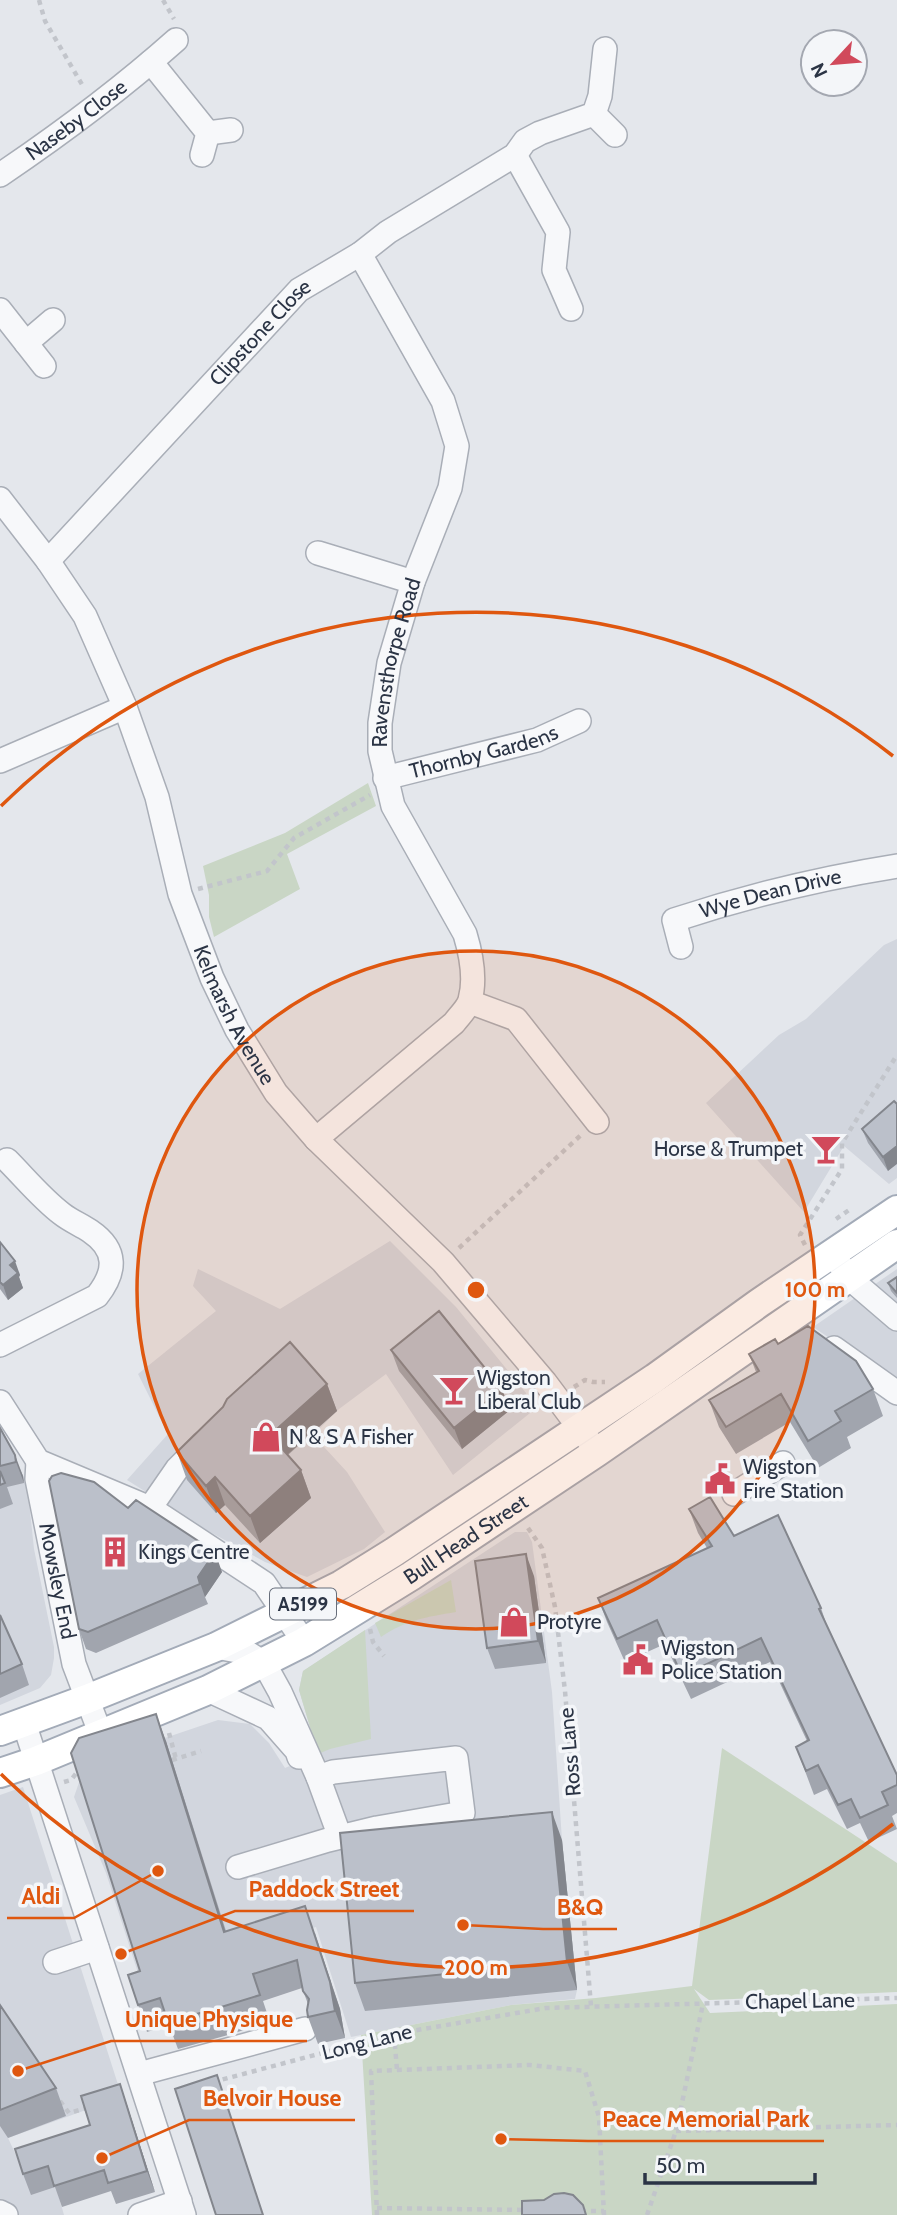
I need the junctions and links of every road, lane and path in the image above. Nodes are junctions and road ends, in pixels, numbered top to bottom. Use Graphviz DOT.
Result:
graph roads {
  1 [pos="39,0"];
  2 [pos="176,40"];
  3 [pos="605,49"];
  4 [pos="151,62"];
  5 [pos="95,107"];
  6 [pos="594,114"];
  7 [pos="615,135"];
  8 [pos="214,139"];
  9 [pos="515,155"];
  10 [pos="0,174"];
  11 [pos="360,254"];
  12 [pos="571,309"];
  13 [pos="0,310"];
  14 [pos="53,320"];
  15 [pos="26,343"];
  16 [pos="44,366"];
  17 [pos="0,499"];
  18 [pos="318,554"];
  19 [pos="48,561"];
  20 [pos="413,582"];
  21 [pos="125,707"];
  22 [pos="579,721"];
  23 [pos="0,761"];
  24 [pos="385,778"];
  25 [pos="897,866"];
  26 [pos="180,894"];
  27 [pos="681,947"];
  28 [pos="470,1002"];
  29 [pos="897,1055"];
  30 [pos="597,1122"];
  31 [pos="316,1139"];
  32 [pos="7,1160"];
  33 [pos="897,1210"];
  34 [pos="897,1244"];
  35 [pos="824,1259"];
  36 [pos="443,1262"];
  37 [pos="848,1278"];
  38 [pos="897,1319"];
  39 [pos="827,1343"];
  40 [pos="0,1345"];
  41 [pos="663,1389"];
  42 [pos="897,1394"];
  43 [pos="0,1402"];
  44 [pos="223,1424"];
  45 [pos="580,1428"];
  46 [pos="597,1452"];
  47 [pos="38,1461"];
  48 [pos="783,1463"];
  49 [pos="734,1494"];
  50 [pos="514,1507"];
  51 [pos="150,1508"];
  52 [pos="286,1613"];
  53 [pos="366,1618"];
  54 [pos="304,1642"];
  55 [pos="216,1647"];
  56 [pos="384,1656"];
  57 [pos="264,1663"];
  58 [pos="208,1690"];
  59 [pos="87,1699"];
  60 [pos="12,1727"];
  61 [pos="169,1734"];
  62 [pos="101,1735"];
  63 [pos="201,1751"];
  64 [pos="36,1761"];
  65 [pos="0,1773"];
  66 [pos="318,1776"];
  67 [pos="334,1838"];
  68 [pos="238,1867"];
  69 [pos="97,1948"];
  70 [pos="55,1962"];
  71 [pos="897,1998"];
  72 [pos="703,2004"];
  73 [pos="591,2006"];
  74 [pos="8,2011"];
  75 [pos="1,2016"];
  76 [pos="305,2029"];
  77 [pos="394,2034"];
  78 [pos="397,2070"];
  79 [pos="139,2074"];
  80 [pos="202,2084"];
  81 [pos="54,2092"];
  82 [pos="94,2106"];
  83 [pos="897,2125"];
  84 [pos="676,2131"];
  85 [pos="182,2208"];
  86 [pos="377,2208"];
  87 [pos="537,2210"];
  88 [pos="577,2211"];
  89 [pos="0,2212"];
  90 [pos="604,2213"];
  91 [pos="6,2215"];
  92 [pos="140,2215"];
  93 [pos="377,2215"];
  94 [pos="647,2215"];
  1 -- 5 [label="path"];
  2 -- 4 [label="street, Naseby Close"];
  3 -- 6 [label="street"];
  4 -- 5 [label="street, Naseby Close"];
  4 -- 8 [label="street"];
  5 -- 10 [label="street, Naseby Close"];
  6 -- 7 [label="street"];
  6 -- 9 [label="street, Clipstone Close"];
  9 -- 11 [label="street, Clipstone Close"];
  9 -- 12 [label="street"];
  11 -- 19 [label="street, Clipstone Close"];
  11 -- 20 [label="street, Ravensthorpe Road"];
  13 -- 15 [label="street"];
  14 -- 15 [label="street"];
  15 -- 16 [label="street"];
  17 -- 19 [label="street, Kelmarsh Avenue"];
  18 -- 20 [label="street"];
  19 -- 21 [label="street, Kelmarsh Avenue"];
  20 -- 24 [label="street, Ravensthorpe Road"];
  21 -- 23 [label="street"];
  21 -- 26 [label="street, Kelmarsh Avenue"];
  22 -- 24 [label="street, Thornby Gardens"];
  24 -- 26 [label="path"];
  24 -- 28 [label="street, Ravensthorpe Road"];
  25 -- 27 [label="street, Wye Dean Drive"];
  26 -- 31 [label="street, Kelmarsh Avenue"];
  28 -- 30 [label="street"];
  28 -- 31 [label="street"];
  29 -- 35 [label="path"];
  30 -- 36 [label="path"];
  31 -- 36 [label="street, Kelmarsh Avenue"];
  32 -- 40 [label="street"];
  33 -- 35 [label="main road, Bull Head Street"];
  34 -- 37 [label="main road, Bull Head Street / A5199"];
  35 -- 37 [label="street"];
  35 -- 41 [label="main road, Bull Head Street / A5199"];
  36 -- 45 [label="street, Kelmarsh Avenue"];
  37 -- 38 [label="street"];
  37 -- 41 [label="main road, Bull Head Street / A5199"];
  39 -- 42 [label="street"];
  41 -- 45 [label="main road, Bull Head Street / A5199"];
  41 -- 46 [label="main road, Bull Head Street / A5199"];
  43 -- 47 [label="street"];
  44 -- 51 [label="street"];
  45 -- 46 [label="street, Kelmarsh Avenue"];
  45 -- 52 [label="main road, Bull Head Street / A5199"];
  46 -- 50 [label="main road, Bull Head Street / A5199"];
  47 -- 51 [label="street"];
  47 -- 59 [label="street, Mowsley End"];
  48 -- 49 [label="street"];
  50 -- 54 [label="main road, Bull Head Street / A5199"];
  50 -- 73 [label="path, Ross Lane"];
  51 -- 52 [label="street"];
  52 -- 54 [label="street"];
  52 -- 55 [label="main road, Bull Head Street / A5199"];
  53 -- 56 [label="path"];
  54 -- 57 [label="main road, Bull Head Street / A5199"];
  55 -- 57 [label="street"];
  55 -- 59 [label="main road, Bull Head Street / A5199"];
  57 -- 58 [label="main road, Bull Head Street / A5199"];
  57 -- 66 [label="street"];
  58 -- 62 [label="main road, Bull Head Street / A5199"];
  58 -- 67 [label="street"];
  59 -- 60 [label="main road, Bull Head Street / A5199"];
  59 -- 62 [label="street, Mowsley End"];
  60 -- 64 [label="street"];
  61 -- 63 [label="path"];
  62 -- 64 [label="main road, Bull Head Street / A5199"];
  64 -- 65 [label="main road, Bull Head Street / A5199"];
  64 -- 69 [label="street"];
  66 -- 67 [label="street"];
  66 -- 67 [label="street"];
  67 -- 68 [label="street"];
  69 -- 70 [label="street"];
  69 -- 79 [label="street"];
  71 -- 72 [label="path, Chapel Lane"];
  72 -- 73 [label="path, Chapel Lane"];
  72 -- 84 [label="path"];
  73 -- 77 [label="path, Long Lane"];
  74 -- 75 [label="path"];
  76 -- 79 [label="street"];
  77 -- 78 [label="path"];
  77 -- 80 [label="path, Long Lane"];
  78 -- 86 [label="path"];
  78 -- 90 [label="path"];
  79 -- 85 [label="street"];
  81 -- 82 [label="path"];
  83 -- 84 [label="path"];
  84 -- 94 [label="path"];
  85 -- 92 [label="street"];
  86 -- 87 [label="path"];
  86 -- 93 [label="path"];
  88 -- 90 [label="path"];
  89 -- 91 [label="street"];
}
